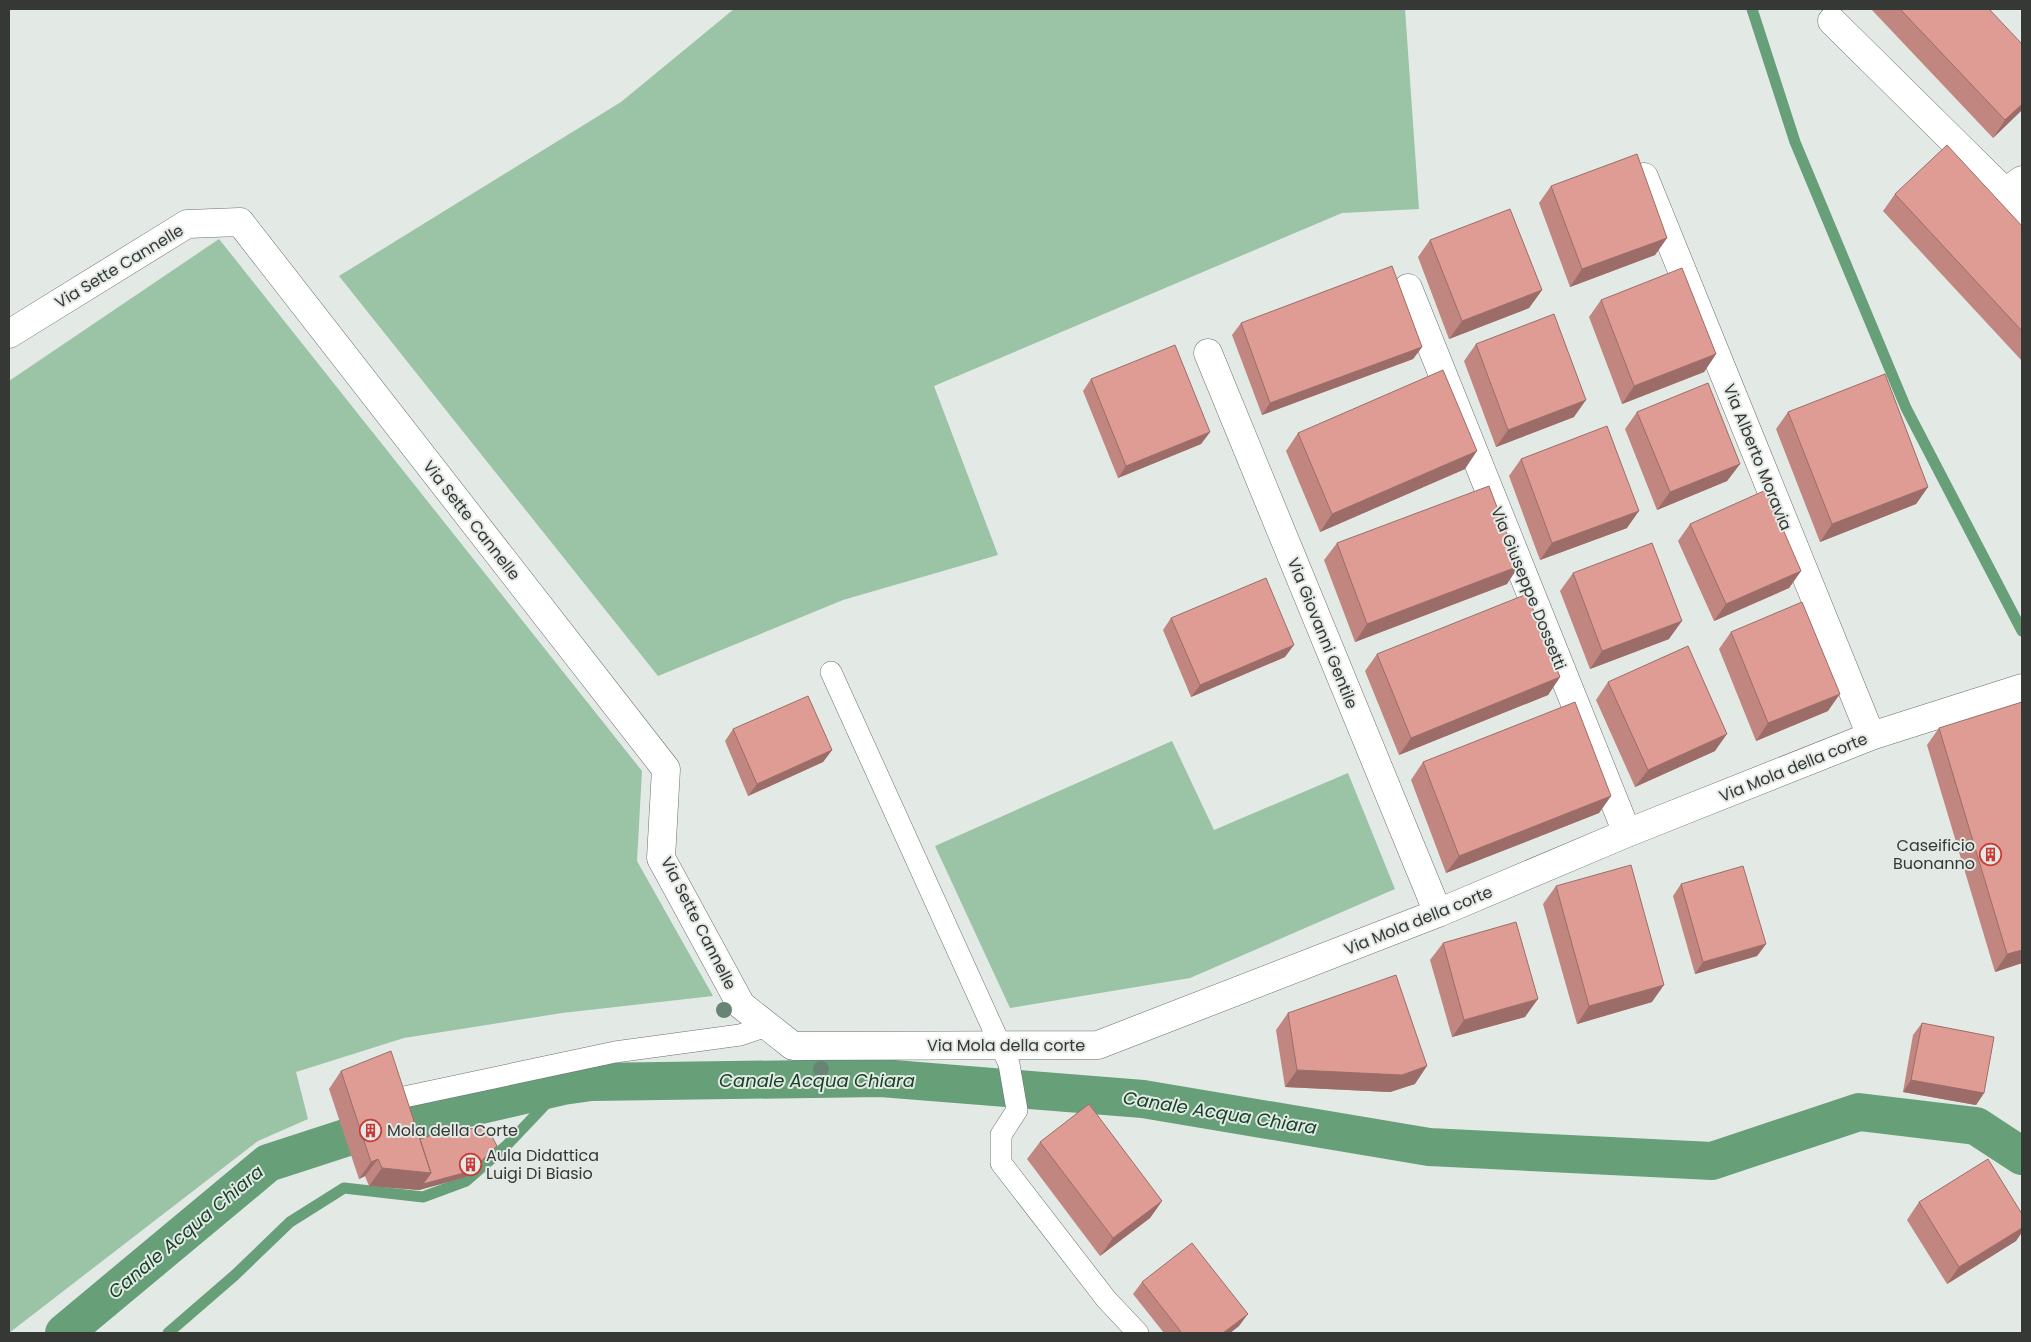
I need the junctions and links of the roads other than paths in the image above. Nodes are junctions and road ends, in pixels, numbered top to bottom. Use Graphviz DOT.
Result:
graph roads {
  1 [pos="1832,21"];
  2 [pos="1644,177"];
  3 [pos="2016,195"];
  4 [pos="1408,288"];
  5 [pos="9,334"];
  6 [pos="1208,353"];
  7 [pos="831,672"];
  8 [pos="2022,688"];
  9 [pos="1872,736"];
  10 [pos="1627,833"];
  11 [pos="1438,913"];
  12 [pos="767,1026"];
  13 [pos="793,1046"];
  14 [pos="1004,1055"];
  15 [pos="390,1100"];
  16 [pos="1138,1333"];
  1 -- 3 [label="street"];
  2 -- 9 [label="street, Via Alberto Moravia"];
  4 -- 10 [label="street, Via Giuseppe Dossetti"];
  5 -- 12 [label="street, Via Sette Cannelle"];
  6 -- 11 [label="street, Via Giovanni Gentile"];
  7 -- 14 [label="lane"];
  8 -- 9 [label="street, Via Mola della corte"];
  9 -- 10 [label="street, Via Mola della corte"];
  10 -- 11 [label="street, Via Mola della corte"];
  11 -- 14 [label="street, Via Mola della corte"];
  12 -- 13 [label="street, Via Sette Cannelle"];
  12 -- 15 [label="lane"];
  13 -- 14 [label="street, Via Mola della corte"];
  14 -- 16 [label="lane"];
}
